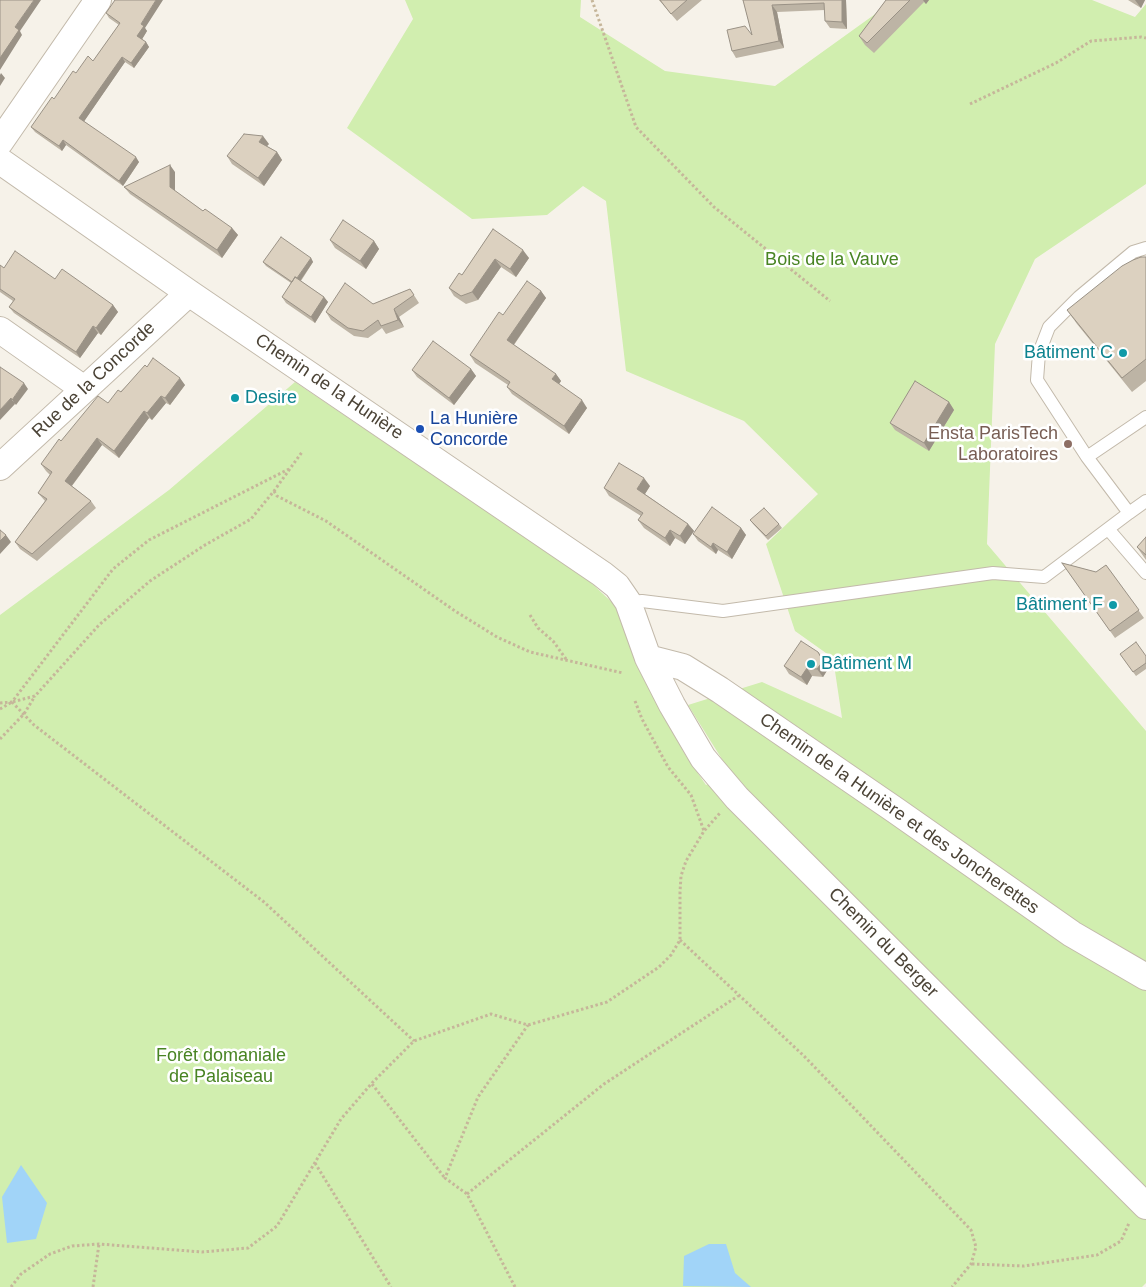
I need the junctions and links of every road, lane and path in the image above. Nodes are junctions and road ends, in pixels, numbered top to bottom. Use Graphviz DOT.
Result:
graph roads {
  1 [pos="98,0"];
  2 [pos="592,0"];
  3 [pos="1146,38"];
  4 [pos="970,104"];
  5 [pos="0,142"];
  6 [pos="0,161"];
  7 [pos="1146,248"];
  8 [pos="189,293"];
  9 [pos="830,302"];
  10 [pos="0,330"];
  11 [pos="84,389"];
  12 [pos="1146,417"];
  13 [pos="302,452"];
  14 [pos="1087,457"];
  15 [pos="0,467"];
  16 [pos="289,469"];
  17 [pos="274,491"];
  18 [pos="1146,501"];
  19 [pos="1129,514"];
  20 [pos="1109,530"];
  21 [pos="1146,573"];
  22 [pos="628,602"];
  23 [pos="530,615"];
  24 [pos="648,658"];
  25 [pos="567,660"];
  26 [pos="623,673"];
  27 [pos="35,696"];
  28 [pos="635,701"];
  29 [pos="12,702"];
  30 [pos="0,703"];
  31 [pos="0,709"];
  32 [pos="24,714"];
  33 [pos="0,739"];
  34 [pos="680,940"];
  35 [pos="1146,977"];
  36 [pos="738,996"];
  37 [pos="528,1025"];
  38 [pos="414,1041"];
  39 [pos="372,1083"];
  40 [pos="315,1163"];
  41 [pos="445,1178"];
  42 [pos="467,1194"];
  43 [pos="1143,1203"];
  44 [pos="98,1244"];
  45 [pos="971,1264"];
  46 [pos="11,1287"];
  47 [pos="93,1287"];
  48 [pos="392,1287"];
  49 [pos="515,1287"];
  50 [pos="952,1287"];
  1 -- 5 [label="street"];
  2 -- 9 [label="path"];
  3 -- 4 [label="path"];
  6 -- 8 [label="street, Chemin de la Hunière"];
  7 -- 14 [label="lane"];
  8 -- 11 [label="street, Rue de la Concorde"];
  8 -- 22 [label="street, Chemin de la Hunière"];
  10 -- 11 [label="street"];
  11 -- 15 [label="street, Rue de la Concorde"];
  12 -- 14 [label="lane"];
  13 -- 16 [label="path"];
  14 -- 19 [label="lane"];
  16 -- 17 [label="path"];
  16 -- 29 [label="path"];
  17 -- 25 [label="path"];
  17 -- 27 [label="path"];
  18 -- 19 [label="lane"];
  19 -- 20 [label="lane"];
  20 -- 21 [label="lane"];
  20 -- 22 [label="lane"];
  22 -- 24 [label="street, Chemin de la Hunière"];
  23 -- 25 [label="path"];
  24 -- 35 [label="street, Chemin de la Hunière et des Joncherettes"];
  24 -- 43 [label="street, Chemin du Berger"];
  25 -- 26 [label="path"];
  27 -- 29 [label="path"];
  27 -- 32 [label="path"];
  28 -- 34 [label="path"];
  29 -- 30 [label="path"];
  29 -- 31 [label="path"];
  29 -- 32 [label="path"];
  32 -- 33 [label="path"];
  32 -- 38 [label="path"];
  34 -- 36 [label="path"];
  34 -- 37 [label="path"];
  36 -- 42 [label="path"];
  36 -- 45 [label="path"];
  37 -- 38 [label="path"];
  37 -- 41 [label="path"];
  38 -- 39 [label="path"];
  39 -- 40 [label="path"];
  39 -- 41 [label="path"];
  40 -- 44 [label="path"];
  40 -- 48 [label="path"];
  41 -- 42 [label="path"];
  42 -- 49 [label="path"];
  43 -- 45 [label="path"];
  44 -- 46 [label="path"];
  44 -- 47 [label="path"];
  45 -- 50 [label="path"];
}
